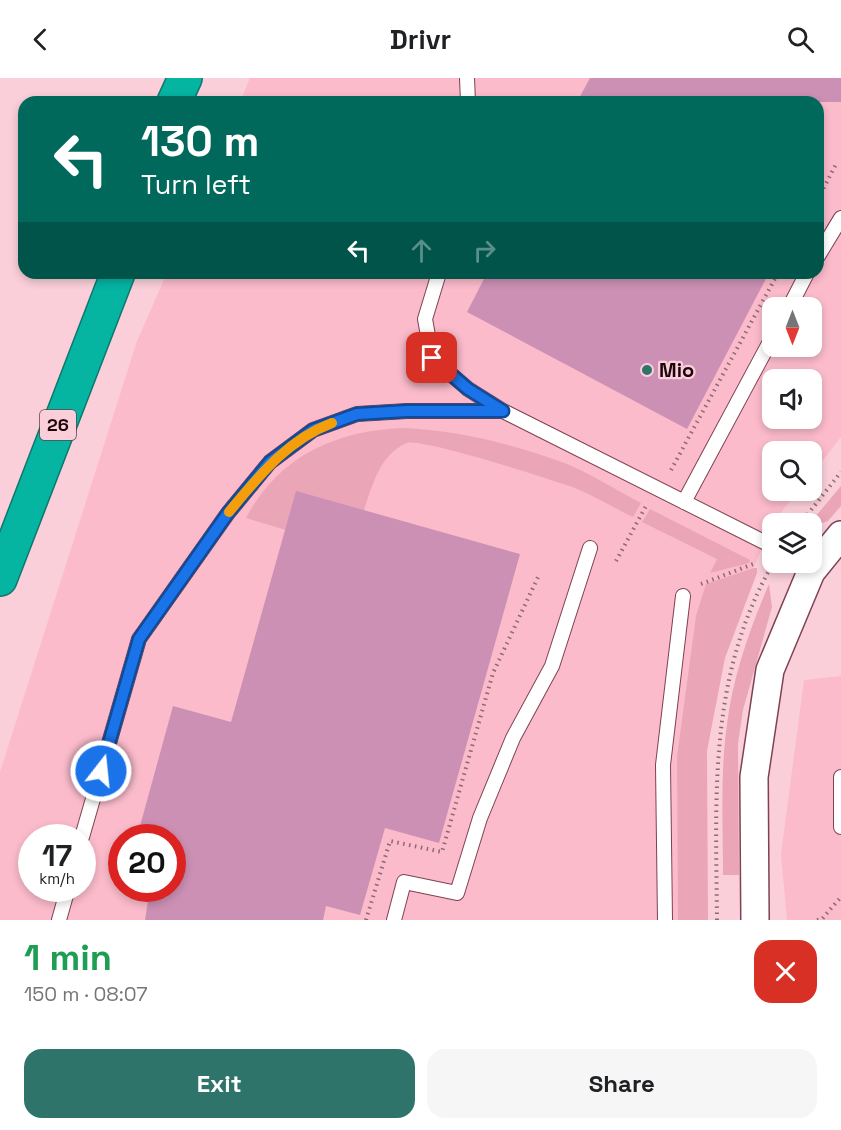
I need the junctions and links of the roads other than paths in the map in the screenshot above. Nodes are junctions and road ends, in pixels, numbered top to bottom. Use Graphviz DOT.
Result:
graph roads {
  1 [pos="185,78"];
  2 [pos="203,78"];
  3 [pos="467,78"];
  4 [pos="177,96"];
  5 [pos="196,96"];
  6 [pos="468,96"];
  7 [pos="841,218"];
  8 [pos="824,246"];
  9 [pos="96,279"];
  10 [pos="116,279"];
  11 [pos="437,279"];
  12 [pos="804,279"];
  13 [pos="795,297"];
  14 [pos="762,357"];
  15 [pos="503,411"];
  16 [pos="684,502"];
  17 [pos="0,522"];
  18 [pos="841,535"];
  19 [pos="762,541"];
  20 [pos="590,548"];
  21 [pos="822,551"];
  22 [pos="802,573"];
  23 [pos="0,579"];
  24 [pos="683,596"];
  25 [pos="841,777"];
  26 [pos="86,824"];
  27 [pos="841,827"];
  28 [pos="64,902"];
  29 [pos="59,920"];
  30 [pos="394,920"];
  31 [pos="665,920"];
  32 [pos="755,920"];
  1 -- 4 [label="highway"];
  2 -- 5 [label="highway"];
  3 -- 6 [label="lane"];
  7 -- 8 [label="lane"];
  9 -- 17 [label="highway, 26"];
  10 -- 23 [label="highway, 26"];
  11 -- 15 [label="lane"];
  12 -- 13 [label="lane"];
  14 -- 16 [label="lane"];
  15 -- 16 [label="lane"];
  15 -- 26 [label="lane"];
  16 -- 19 [label="lane"];
  18 -- 21 [label="street"];
  20 -- 30 [label="lane"];
  22 -- 32 [label="street"];
  24 -- 31 [label="lane"];
  25 -- 27 [label="lane"];
  28 -- 29 [label="lane"];
}
